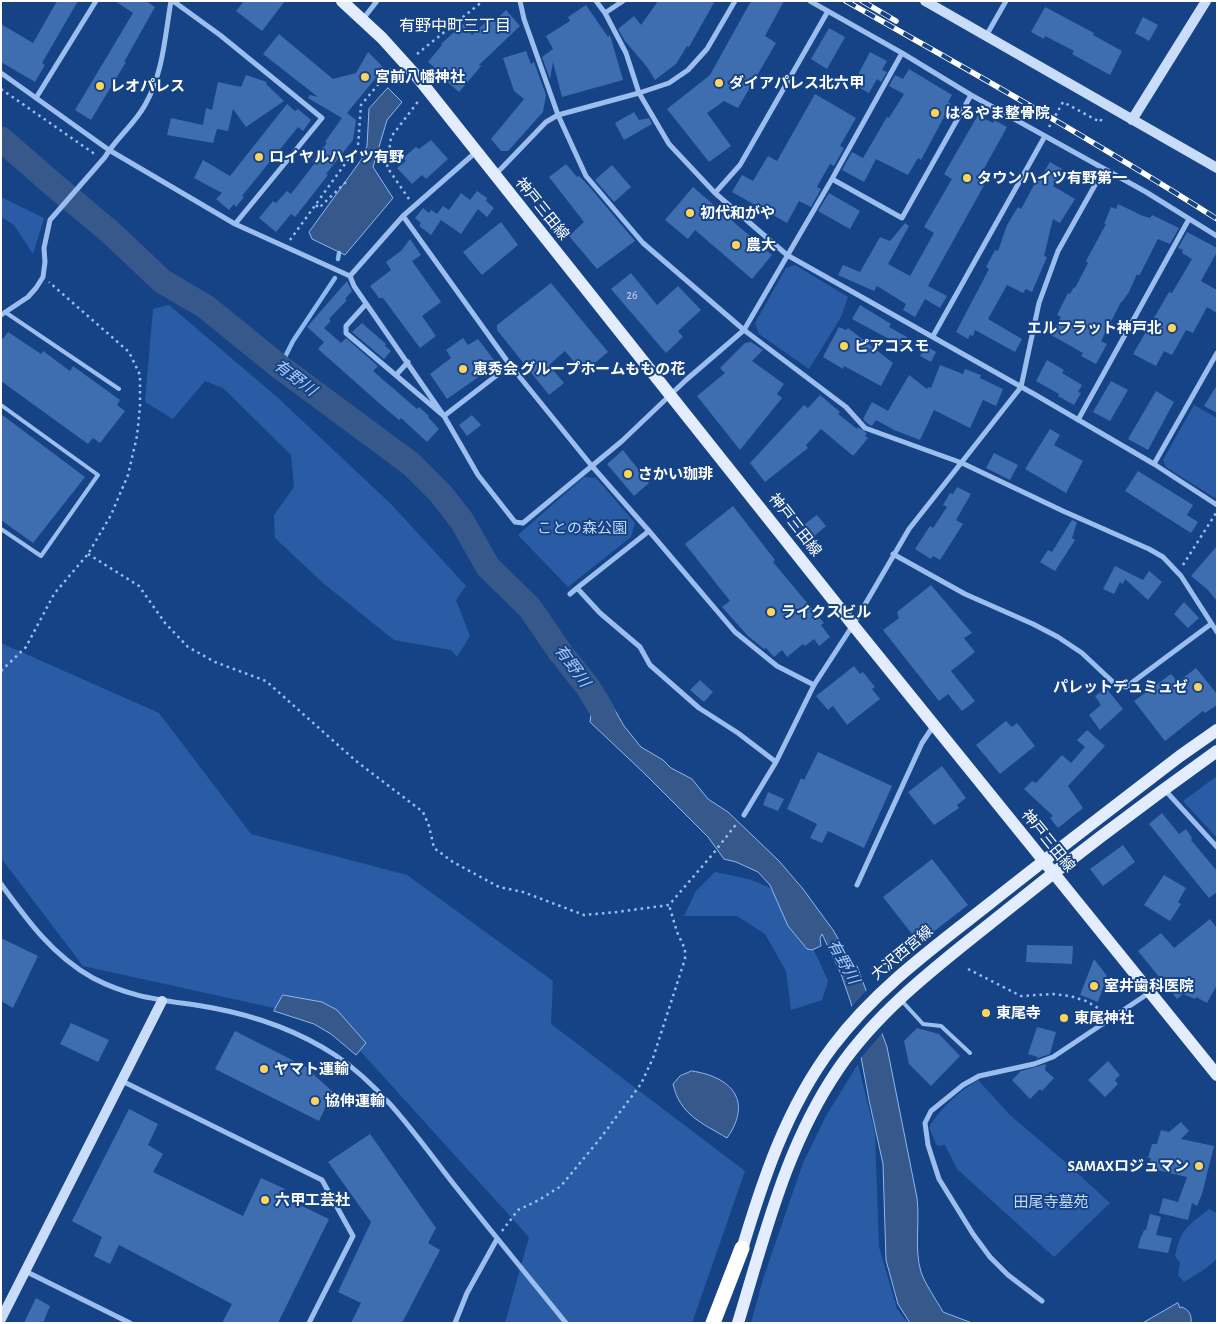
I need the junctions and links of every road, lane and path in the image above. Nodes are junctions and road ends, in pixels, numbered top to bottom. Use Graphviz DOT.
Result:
graph roads {
  1 [pos="96,1"];
  2 [pos="172,1"];
  3 [pos="342,1"];
  4 [pos="377,1"];
  5 [pos="483,1"];
  6 [pos="520,1"];
  7 [pos="596,1"];
  8 [pos="623,1"];
  9 [pos="735,1"];
  10 [pos="810,1"];
  11 [pos="925,1"];
  12 [pos="1006,1"];
  13 [pos="1206,1"];
  14 [pos="828,11"];
  15 [pos="605,13"];
  16 [pos="362,20"];
  17 [pos="986,36"];
  18 [pos="902,53"];
  19 [pos="417,54"];
  20 [pos="400,58"];
  21 [pos="1,73"];
  22 [pos="1,89"];
  23 [pos="428,90"];
  24 [pos="639,93"];
  25 [pos="971,95"];
  26 [pos="36,98"];
  27 [pos="558,115"];
  28 [pos="1102,118"];
  29 [pos="1132,120"];
  30 [pos="1045,136"];
  31 [pos="109,150"];
  32 [pos="477,152"];
  33 [pos="105,157"];
  34 [pos="1217,168"];
  35 [pos="1104,169"];
  36 [pos="495,175"];
  37 [pos="832,179"];
  38 [pos="346,182"];
  39 [pos="715,193"];
  40 [pos="316,205"];
  41 [pos="414,207"];
  42 [pos="403,216"];
  43 [pos="1189,219"];
  44 [pos="235,224"];
  45 [pos="1217,236"];
  46 [pos="287,246"];
  47 [pos="787,255"];
  48 [pos="350,276"];
  49 [pos="43,277"];
  50 [pos="366,304"];
  51 [pos="3,314"];
  52 [pos="744,330"];
  53 [pos="933,336"];
  54 [pos="1217,352"];
  55 [pos="408,362"];
  56 [pos="510,365"];
  57 [pos="396,375"];
  58 [pos="1021,387"];
  59 [pos="120,389"];
  60 [pos="670,395"];
  61 [pos="1,405"];
  62 [pos="444,416"];
  63 [pos="1078,420"];
  64 [pos="962,463"];
  65 [pos="1154,464"];
  66 [pos="591,465"];
  67 [pos="1217,505"];
  68 [pos="1217,512"];
  69 [pos="1,529"];
  70 [pos="649,531"];
  71 [pos="88,554"];
  72 [pos="893,554"];
  73 [pos="1178,573"];
  74 [pos="577,588"];
  75 [pos="570,594"];
  76 [pos="1211,624"];
  77 [pos="853,625"];
  78 [pos="1217,632"];
  79 [pos="1,671"];
  80 [pos="814,685"];
  81 [pos="934,724"];
  82 [pos="1217,730"];
  83 [pos="1217,751"];
  84 [pos="776,762"];
  85 [pos="1164,789"];
  86 [pos="744,815"];
  87 [pos="1217,847"];
  88 [pos="1043,861"];
  89 [pos="1053,874"];
  90 [pos="1,884"];
  91 [pos="857,885"];
  92 [pos="669,905"];
  93 [pos="968,969"];
  94 [pos="1150,993"];
  95 [pos="162,1001"];
  96 [pos="897,1001"];
  97 [pos="1116,1017"];
  98 [pos="970,1053"];
  99 [pos="1217,1075"];
  100 [pos="122,1081"];
  101 [pos="497,1238"];
  102 [pos="742,1248"];
  103 [pos="25,1272"];
  104 [pos="1042,1301"];
  105 [pos="1,1319"];
  106 [pos="130,1323"];
  107 [pos="309,1323"];
  108 [pos="455,1323"];
  109 [pos="566,1323"];
  110 [pos="713,1323"];
  111 [pos="719,1323"];
  112 [pos="738,1323"];
  1 -- 26 [label="street"];
  2 -- 31 [label="street"];
  2 -- 44 [label="street"];
  3 -- 16 [label="main road, 神戸三田線"];
  4 -- 16 [label="street"];
  5 -- 19 [label="path"];
  6 -- 27 [label="street"];
  7 -- 15 [label="street"];
  8 -- 15 [label="street"];
  9 -- 24 [label="street"];
  10 -- 14 [label="street"];
  11 -- 17 [label="street"];
  12 -- 17 [label="street"];
  13 -- 29 [label="street"];
  14 -- 18 [label="street"];
  14 -- 39 [label="street"];
  15 -- 24 [label="street"];
  16 -- 20 [label="main road, 神戸三田線"];
  17 -- 29 [label="street"];
  18 -- 25 [label="street"];
  18 -- 37 [label="street"];
  20 -- 23 [label="main road, 神戸三田線"];
  20 -- 40 [label="path"];
  21 -- 26 [label="street"];
  22 -- 33 [label="path"];
  23 -- 32 [label="main road, 神戸三田線"];
  23 -- 41 [label="path"];
  24 -- 27 [label="street"];
  24 -- 39 [label="street"];
  25 -- 30 [label="street"];
  25 -- 37 [label="street"];
  26 -- 31 [label="street"];
  27 -- 36 [label="street"];
  27 -- 52 [label="street"];
  28 -- 30 [label="path"];
  29 -- 34 [label="street"];
  30 -- 35 [label="street"];
  30 -- 53 [label="street"];
  31 -- 33 [label="street"];
  31 -- 44 [label="street"];
  32 -- 36 [label="main road, 神戸三田線"];
  32 -- 41 [label="street"];
  33 -- 49 [label="street"];
  35 -- 43 [label="street"];
  35 -- 58 [label="street"];
  36 -- 60 [label="main road, 神戸三田線"];
  37 -- 47 [label="street"];
  38 -- 40 [label="path"];
  39 -- 47 [label="street"];
  40 -- 46 [label="path"];
  41 -- 42 [label="street"];
  42 -- 48 [label="street"];
  42 -- 56 [label="street"];
  43 -- 45 [label="street"];
  43 -- 63 [label="street"];
  44 -- 46 [label="street"];
  46 -- 48 [label="street"];
  47 -- 52 [label="street"];
  47 -- 53 [label="street"];
  48 -- 50 [label="street"];
  49 -- 51 [label="street"];
  49 -- 71 [label="path"];
  50 -- 55 [label="street"];
  50 -- 57 [label="street"];
  51 -- 59 [label="lane"];
  52 -- 60 [label="street"];
  52 -- 64 [label="street"];
  53 -- 58 [label="street"];
  54 -- 65 [label="street"];
  55 -- 57 [label="street"];
  55 -- 62 [label="street"];
  56 -- 62 [label="street"];
  56 -- 66 [label="street"];
  57 -- 62 [label="street"];
  58 -- 63 [label="street"];
  58 -- 64 [label="street"];
  60 -- 66 [label="street"];
  60 -- 77 [label="main road, 神戸三田線"];
  61 -- 69 [label="lane"];
  62 -- 66 [label="street"];
  63 -- 65 [label="street"];
  64 -- 72 [label="street"];
  64 -- 73 [label="street"];
  65 -- 67 [label="street"];
  66 -- 70 [label="street"];
  68 -- 73 [label="path"];
  70 -- 74 [label="street"];
  70 -- 80 [label="street"];
  71 -- 79 [label="path"];
  71 -- 92 [label="path"];
  72 -- 76 [label="street"];
  72 -- 77 [label="street"];
  73 -- 76 [label="street"];
  74 -- 75 [label="street"];
  74 -- 84 [label="street"];
  76 -- 78 [label="street"];
  77 -- 80 [label="street"];
  77 -- 81 [label="main road, 神戸三田線"];
  80 -- 84 [label="street"];
  81 -- 88 [label="main road, 神戸三田線"];
  81 -- 91 [label="street"];
  82 -- 88 [label="main road, 大沢西宮線"];
  83 -- 85 [label="main road"];
  84 -- 86 [label="street"];
  85 -- 87 [label="street"];
  85 -- 89 [label="main road"];
  86 -- 92 [label="path"];
  88 -- 89 [label="main road, 神戸三田線"];
  88 -- 102 [label="main road, 大沢西宮線"];
  89 -- 94 [label="main road, 神戸三田線"];
  89 -- 96 [label="main road"];
  90 -- 95 [label="street"];
  92 -- 101 [label="path"];
  93 -- 97 [label="path"];
  94 -- 97 [label="street"];
  94 -- 99 [label="main road, 神戸三田線"];
  95 -- 100 [label="street"];
  95 -- 101 [label="street"];
  96 -- 98 [label="lane"];
  96 -- 112 [label="main road"];
  97 -- 104 [label="street"];
  100 -- 103 [label="street"];
  100 -- 107 [label="street"];
  101 -- 108 [label="street"];
  101 -- 109 [label="street"];
  102 -- 110 [label="highway"];
  102 -- 111 [label="main road, 大沢西宮線"];
  103 -- 105 [label="street"];
  103 -- 106 [label="street"];
}
